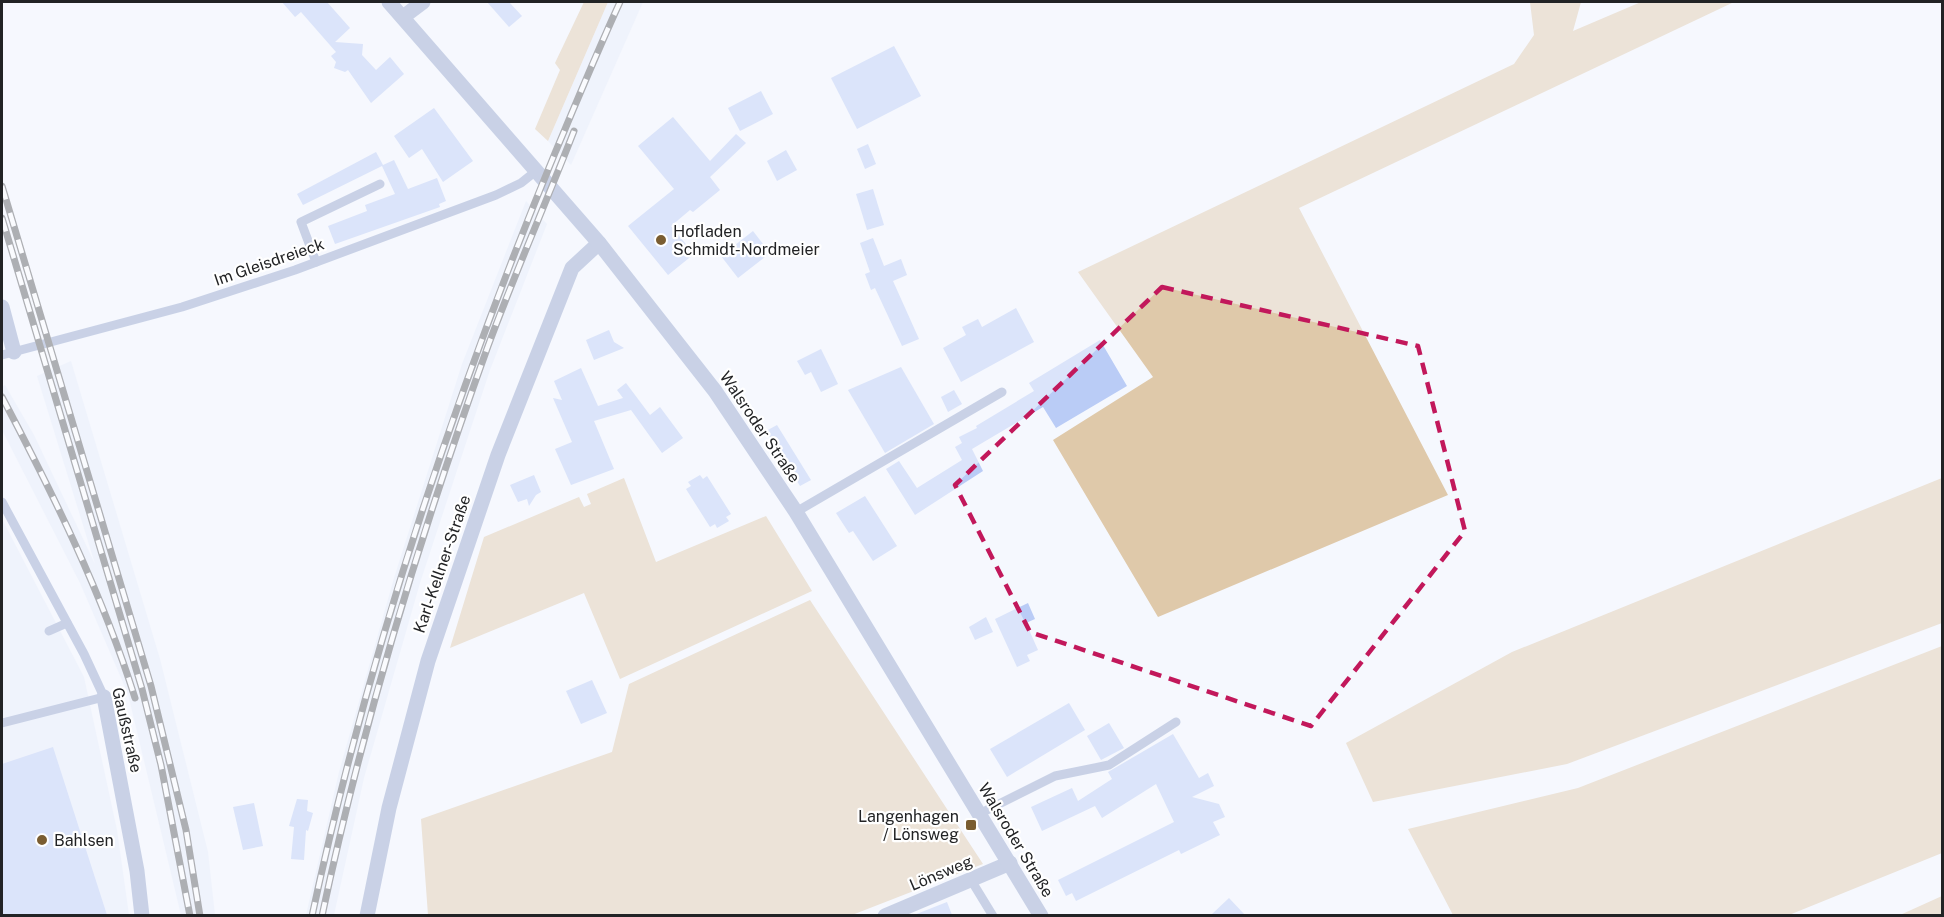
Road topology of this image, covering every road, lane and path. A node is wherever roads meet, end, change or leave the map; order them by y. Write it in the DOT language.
graph roads {
  1 [pos="389,2"];
  2 [pos="423,2"];
  3 [pos="403,17"];
  4 [pos="536,171"];
  5 [pos="380,184"];
  6 [pos="599,243"];
  7 [pos="316,262"];
  8 [pos="2,307"];
  9 [pos="8,353"];
  10 [pos="1002,392"];
  11 [pos="2,502"];
  12 [pos="796,513"];
  13 [pos="67,623"];
  14 [pos="49,631"];
  15 [pos="104,697"];
  16 [pos="1176,722"];
  17 [pos="2,723"];
  18 [pos="979,814"];
  19 [pos="1010,862"];
  20 [pos="971,880"];
  21 [pos="911,911"];
  22 [pos="142,915"];
  23 [pos="367,915"];
  24 [pos="885,915"];
  25 [pos="993,915"];
  26 [pos="1041,915"];
  1 -- 3 [label="street, Walsroder Straße"];
  2 -- 3 [label="street"];
  3 -- 4 [label="street, Walsroder Straße"];
  4 -- 6 [label="street, Walsroder Straße"];
  4 -- 7 [label="lane, Im Gleisdreieck"];
  5 -- 7 [label="lane"];
  6 -- 12 [label="street, Walsroder Straße"];
  6 -- 23 [label="street, Karl-Kellner-Straße"];
  7 -- 9 [label="lane, Im Gleisdreieck"];
  8 -- 9 [label="street"];
  10 -- 12 [label="lane"];
  11 -- 13 [label="lane, Gaußstraße"];
  12 -- 18 [label="street, Walsroder Straße"];
  13 -- 14 [label="lane"];
  13 -- 15 [label="lane, Gaußstraße"];
  15 -- 17 [label="lane"];
  15 -- 22 [label="street, Gaußstraße"];
  16 -- 18 [label="lane"];
  18 -- 19 [label="street, Walsroder Straße"];
  19 -- 20 [label="street, Lönsweg"];
  19 -- 26 [label="street, Walsroder Straße"];
  20 -- 21 [label="street, Lönsweg"];
  20 -- 25 [label="lane"];
  21 -- 24 [label="street, Lönsweg"];
}
